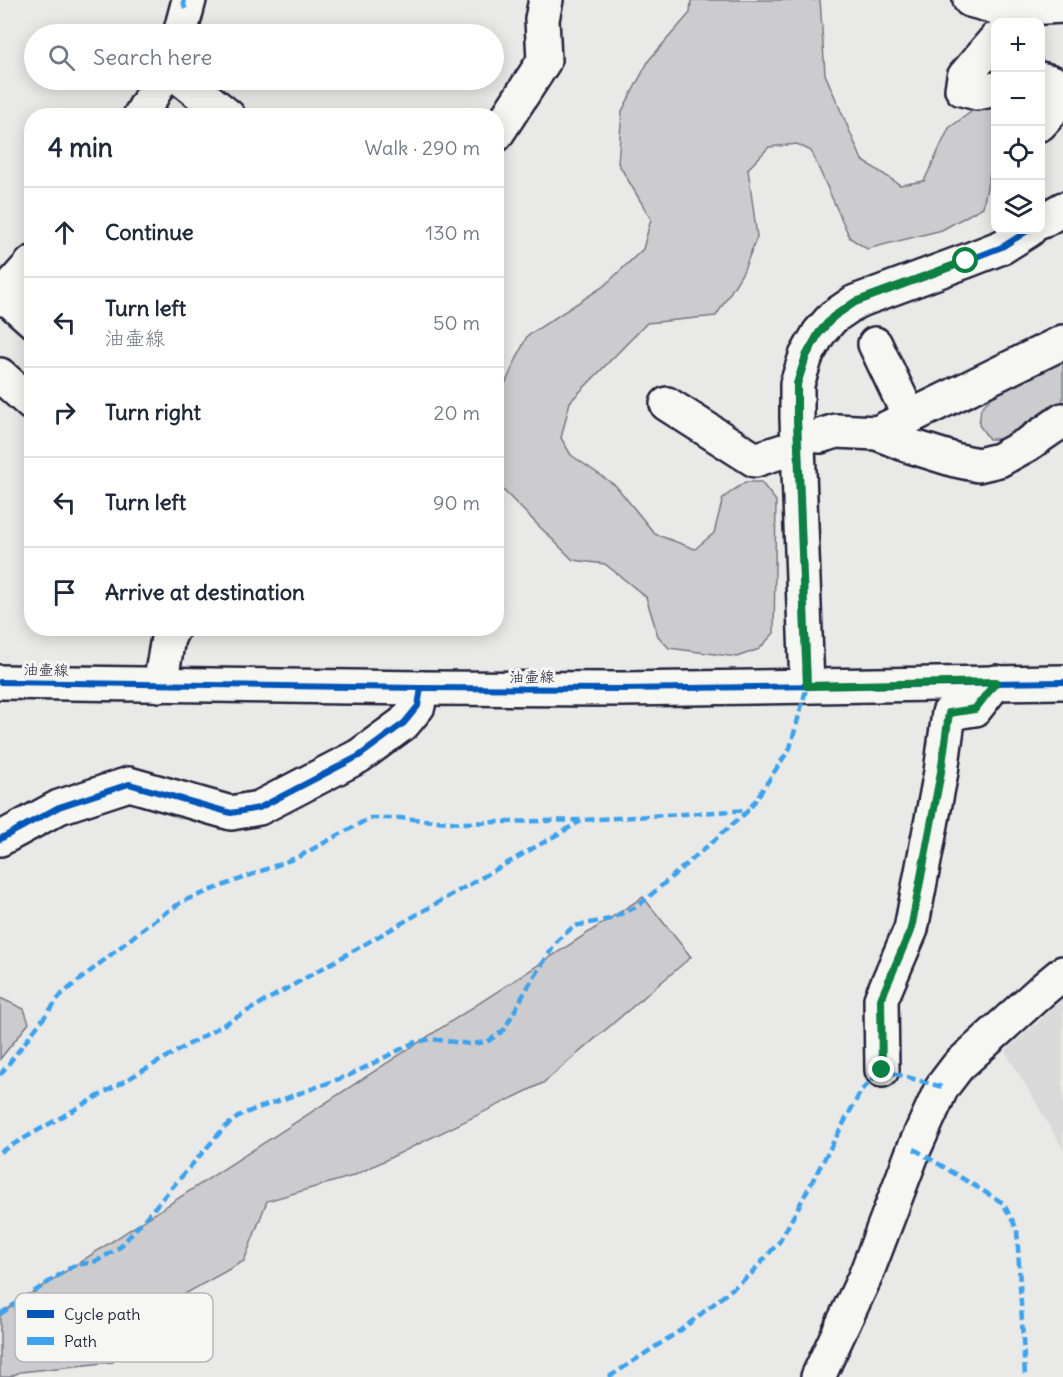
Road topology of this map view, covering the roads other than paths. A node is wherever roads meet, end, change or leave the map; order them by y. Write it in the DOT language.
graph roads {
  1 [pos="189,0"];
  2 [pos="546,0"];
  3 [pos="970,0"];
  4 [pos="1063,6"];
  5 [pos="1013,18"];
  6 [pos="183,24"];
  7 [pos="991,45"];
  8 [pos="1045,80"];
  9 [pos="155,90"];
  10 [pos="196,90"];
  11 [pos="991,90"];
  12 [pos="145,108"];
  13 [pos="218,108"];
  14 [pos="1045,119"];
  15 [pos="504,123"];
  16 [pos="1063,208"];
  17 [pos="1045,219"];
  18 [pos="1001,238"];
  19 [pos="24,272"];
  20 [pos="2,297"];
  21 [pos="24,314"];
  22 [pos="1063,342"];
  23 [pos="875,344"];
  24 [pos="0,375"];
  25 [pos="24,397"];
  26 [pos="667,404"];
  27 [pos="909,416"];
  28 [pos="1063,420"];
  29 [pos="877,433"];
  30 [pos="820,436"];
  31 [pos="783,452"];
  32 [pos="169,636"];
  33 [pos="0,682"];
  34 [pos="996,682"];
  35 [pos="1063,682"];
  36 [pos="160,685"];
  37 [pos="807,686"];
  38 [pos="421,688"];
  39 [pos="0,839"];
  40 [pos="1063,973"];
  41 [pos="882,1070"];
  42 [pos="818,1377"];
  1 -- 6 [label="street"];
  2 -- 15 [label="street"];
  3 -- 5 [label="street"];
  4 -- 5 [label="street"];
  7 -- 11 [label="street"];
  8 -- 14 [label="street"];
  9 -- 12 [label="street"];
  10 -- 13 [label="street"];
  16 -- 17 [label="street"];
  18 -- 37 [label="street"];
  19 -- 20 [label="street"];
  20 -- 21 [label="street"];
  22 -- 27 [label="street"];
  23 -- 27 [label="street"];
  24 -- 25 [label="street"];
  26 -- 31 [label="street"];
  27 -- 29 [label="street"];
  28 -- 29 [label="street"];
  29 -- 30 [label="street"];
  32 -- 36 [label="street"];
  33 -- 36 [label="street, 油壷線"];
  34 -- 35 [label="street, 油壷線"];
  34 -- 37 [label="street, 油壷線"];
  34 -- 41 [label="street"];
  36 -- 38 [label="street, 油壷線"];
  37 -- 38 [label="street, 油壷線"];
  38 -- 39 [label="street"];
  40 -- 42 [label="street"];
}
